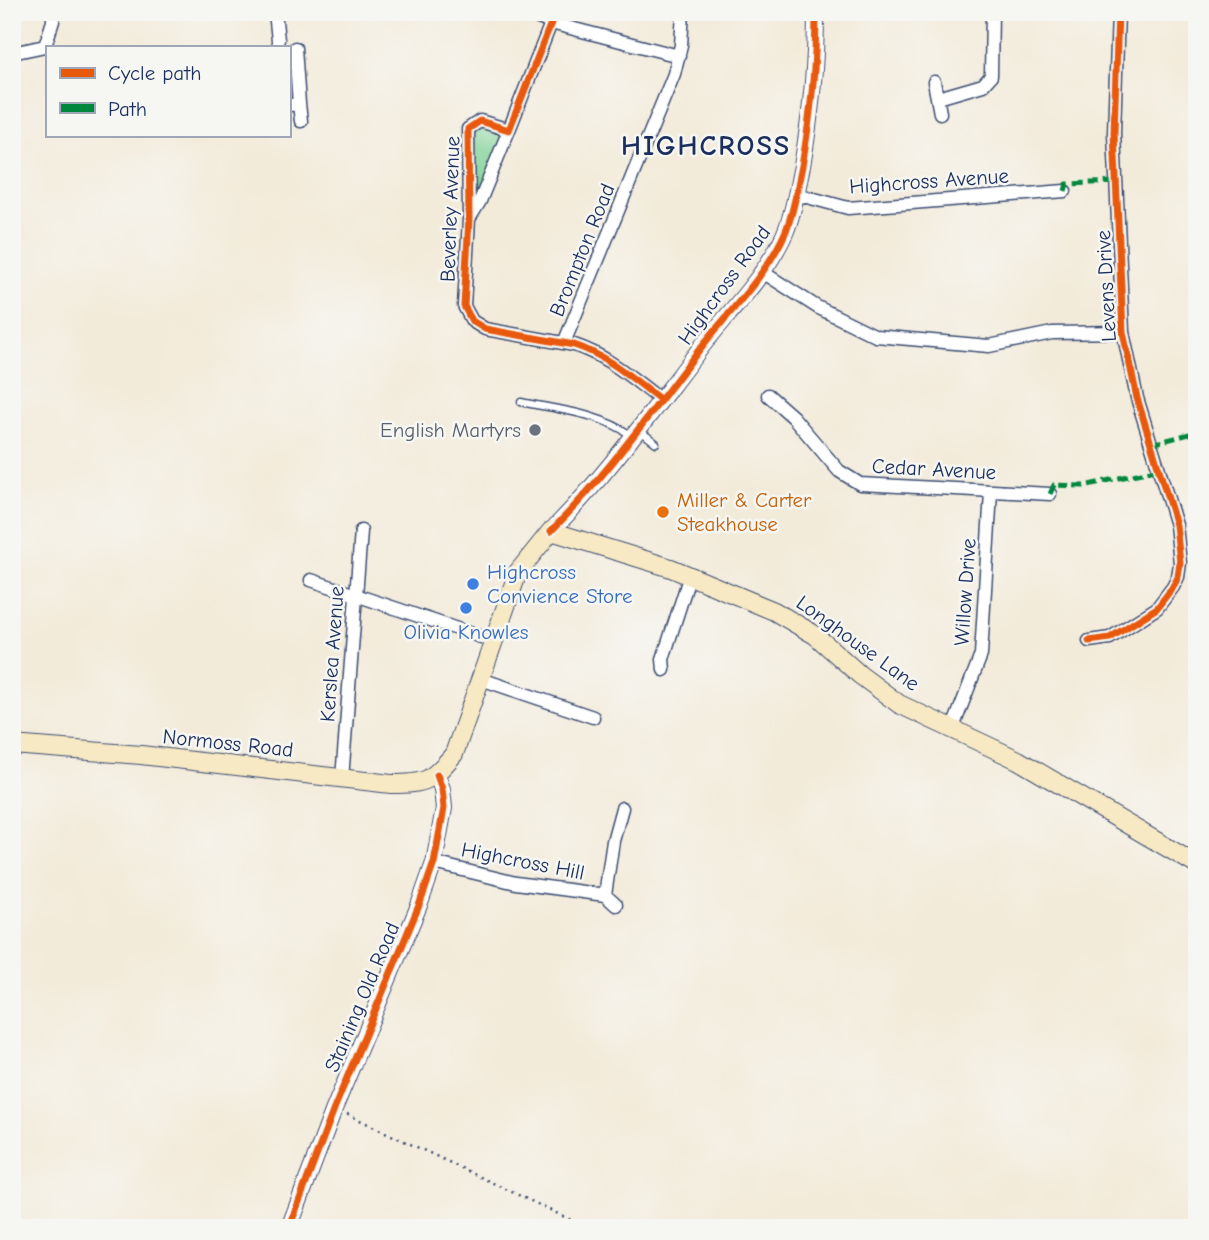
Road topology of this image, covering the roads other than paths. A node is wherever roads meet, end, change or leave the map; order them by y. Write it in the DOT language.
graph roads {
  1 [pos="53,12"];
  2 [pos="275,12"];
  3 [pos="523,12"];
  4 [pos="684,12"];
  5 [pos="816,12"];
  6 [pos="992,12"];
  7 [pos="1118,12"];
  8 [pos="551,23"];
  9 [pos="278,40"];
  10 [pos="46,46"];
  11 [pos="46,47"];
  12 [pos="295,48"];
  13 [pos="12,53"];
  14 [pos="679,55"];
  15 [pos="934,82"];
  16 [pos="938,98"];
  17 [pos="294,105"];
  18 [pos="940,113"];
  19 [pos="301,121"];
  20 [pos="509,130"];
  21 [pos="1065,191"];
  22 [pos="796,194"];
  23 [pos="469,219"];
  24 [pos="761,271"];
  25 [pos="1124,332"];
  26 [pos="564,343"];
  27 [pos="768,395"];
  28 [pos="661,400"];
  29 [pos="522,402"];
  30 [pos="636,434"];
  31 [pos="656,443"];
  32 [pos="991,492"];
  33 [pos="1050,494"];
  34 [pos="361,531"];
  35 [pos="551,531"];
  36 [pos="690,575"];
  37 [pos="312,580"];
  38 [pos="356,594"];
  39 [pos="493,641"];
  40 [pos="1089,641"];
  41 [pos="664,670"];
  42 [pos="481,679"];
  43 [pos="593,717"];
  44 [pos="952,730"];
  45 [pos="12,745"];
  46 [pos="437,775"];
  47 [pos="342,779"];
  48 [pos="622,808"];
  49 [pos="433,863"];
  50 [pos="1197,865"];
  51 [pos="605,895"];
  52 [pos="616,905"];
  53 [pos="289,1228"];
  1 -- 10 [label="street"];
  2 -- 9 [label="street"];
  3 -- 8 [label="street"];
  4 -- 14 [label="street, Brompton Road"];
  5 -- 22 [label="street, Highcross Road"];
  6 -- 16 [label="street"];
  7 -- 25 [label="street, Levens Drive"];
  8 -- 14 [label="street"];
  8 -- 20 [label="street, Beverley Avenue"];
  11 -- 13 [label="street"];
  12 -- 17 [label="street"];
  14 -- 26 [label="street, Brompton Road"];
  15 -- 16 [label="street"];
  16 -- 18 [label="street"];
  17 -- 19 [label="street"];
  20 -- 23 [label="street, Beverley Avenue"];
  20 -- 23 [label="street, Beverley Avenue"];
  21 -- 22 [label="street, Highcross Avenue"];
  22 -- 24 [label="street, Highcross Road"];
  23 -- 26 [label="street, Beverley Avenue"];
  24 -- 25 [label="street"];
  24 -- 28 [label="street, Highcross Road"];
  25 -- 40 [label="street, Levens Drive"];
  26 -- 28 [label="street, Beverley Avenue"];
  27 -- 32 [label="street, Cedar Avenue"];
  28 -- 30 [label="street, Highcross Road"];
  29 -- 30 [label="lane"];
  30 -- 31 [label="lane"];
  30 -- 35 [label="street, Highcross Road"];
  32 -- 33 [label="street, Cedar Avenue"];
  32 -- 44 [label="street, Willow Drive"];
  34 -- 38 [label="street, Kerslea Avenue"];
  35 -- 36 [label="main road, Longhouse Lane"];
  35 -- 39 [label="main road, Highcross Road"];
  36 -- 41 [label="street"];
  36 -- 44 [label="main road, Longhouse Lane"];
  37 -- 38 [label="street"];
  38 -- 39 [label="street"];
  38 -- 47 [label="street, Kerslea Avenue"];
  39 -- 42 [label="main road, Highcross Road"];
  42 -- 43 [label="street"];
  42 -- 46 [label="main road, Highcross Road"];
  44 -- 50 [label="main road, Longhouse Lane"];
  45 -- 47 [label="main road, Normoss Road"];
  46 -- 47 [label="main road, Normoss Road"];
  46 -- 49 [label="street, Staining Old Road"];
  48 -- 51 [label="street, Highcross Hill"];
  49 -- 51 [label="street, Highcross Hill"];
  49 -- 53 [label="street, Staining Old Road"];
  51 -- 52 [label="street, Highcross Hill"];
}
